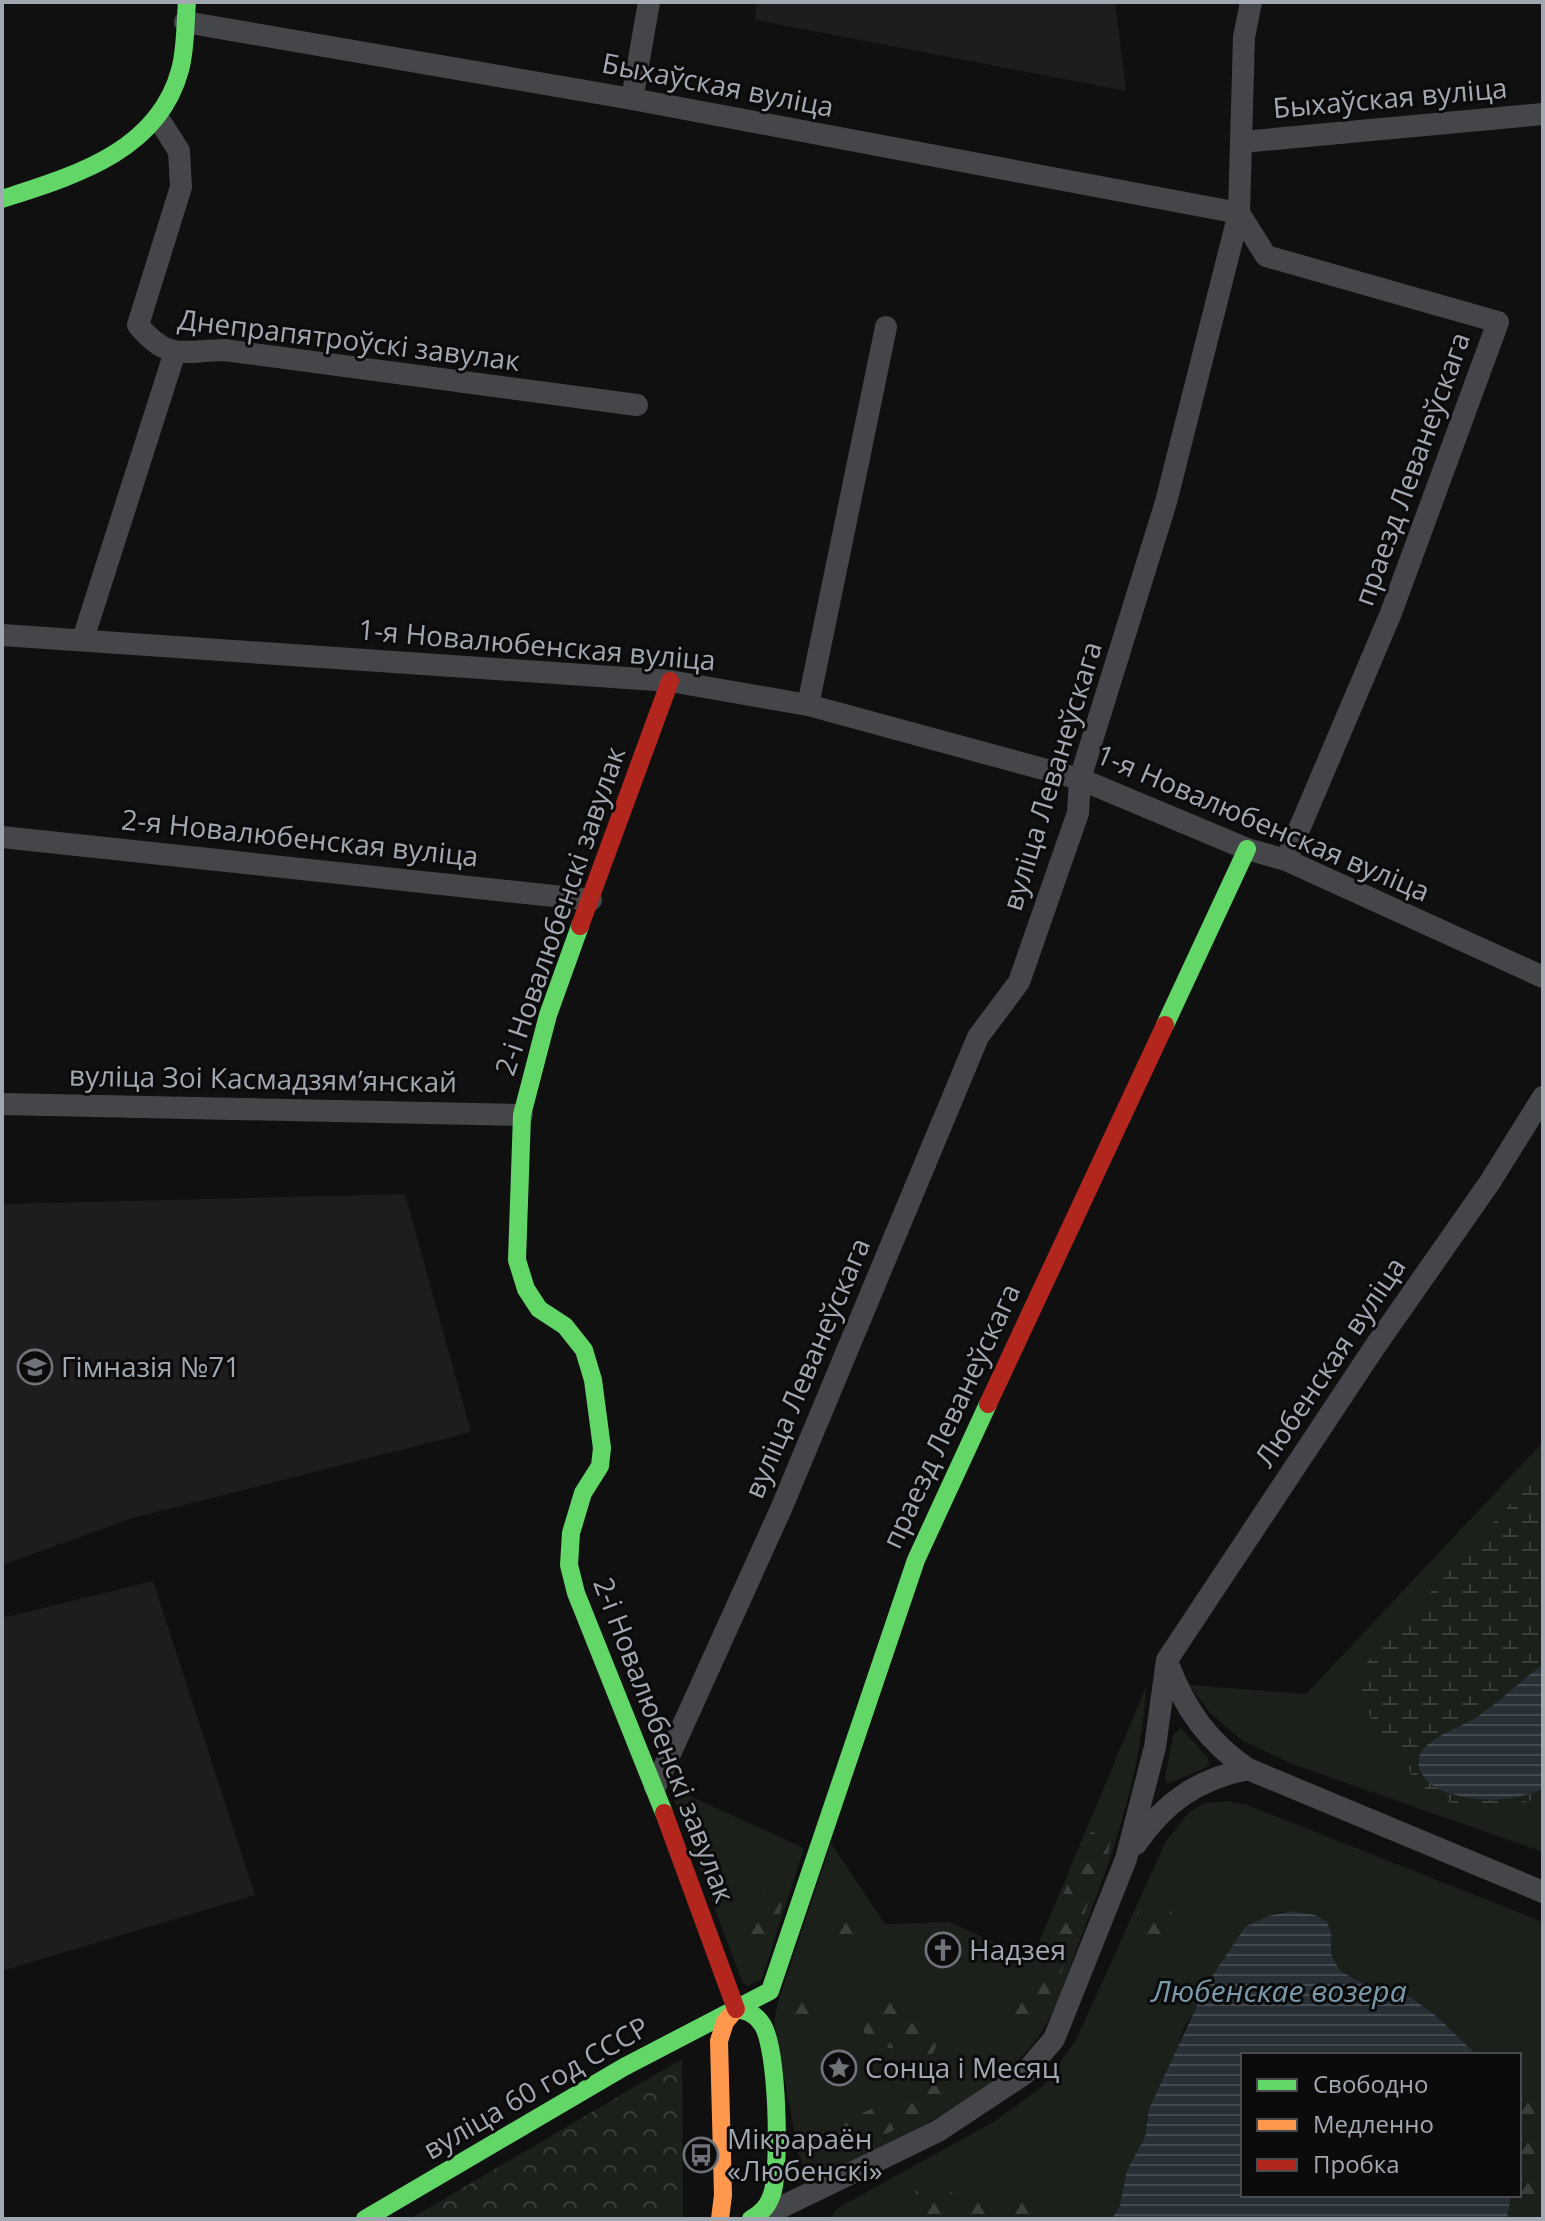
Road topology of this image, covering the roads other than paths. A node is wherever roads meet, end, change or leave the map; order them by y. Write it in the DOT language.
graph roads {
  1 [pos="649,2"];
  2 [pos="1251,2"];
  3 [pos="186,12"];
  4 [pos="632,99"];
  5 [pos="1543,114"];
  6 [pos="157,119"];
  7 [pos="1242,142"];
  8 [pos="2,199"];
  9 [pos="1239,213"];
  10 [pos="886,327"];
  11 [pos="174,355"];
  12 [pos="637,405"];
  13 [pos="2,635"];
  14 [pos="83,639"];
  15 [pos="670,681"];
  16 [pos="808,705"];
  17 [pos="1080,779"];
  18 [pos="2,837"];
  19 [pos="1247,849"];
  20 [pos="1286,860"];
  21 [pos="591,900"];
  22 [pos="1543,977"];
  23 [pos="1543,1097"];
  24 [pos="2,1104"];
  25 [pos="522,1115"];
  26 [pos="1167,1660"];
  27 [pos="1248,1769"];
  28 [pos="655,1787"];
  29 [pos="1126,1859"];
  30 [pos="1543,1892"];
  31 [pos="736,2009"];
  32 [pos="723,2195"];
  33 [pos="365,2219"];
  34 [pos="720,2219"];
  35 [pos="753,2219"];
  1 -- 4 [label="street"];
  2 -- 7 [label="street, вуліца Леванеўскага"];
  3 -- 4 [label="street, Быхаўская вуліца"];
  3 -- 6 [label="street"];
  4 -- 9 [label="street, Быхаўская вуліца"];
  5 -- 7 [label="street, Быхаўская вуліца"];
  6 -- 8 [label="street"];
  6 -- 11 [label="street, Днепрапятроўскі завулак"];
  7 -- 9 [label="street, вуліца Леванеўскага"];
  9 -- 17 [label="street, вуліца Леванеўскага"];
  9 -- 20 [label="street, праезд Леванеўскага"];
  10 -- 16 [label="street"];
  11 -- 12 [label="street, Днепрапятроўскі завулак"];
  11 -- 14 [label="street"];
  13 -- 14 [label="street, 1-я Новалюбенская вуліца"];
  14 -- 15 [label="street, 1-я Новалюбенская вуліца"];
  15 -- 16 [label="street, 1-я Новалюбенская вуліца"];
  15 -- 21 [label="street, 2-і Новалюбенскі завулак"];
  16 -- 17 [label="street, 1-я Новалюбенская вуліца"];
  17 -- 19 [label="street, 1-я Новалюбенская вуліца"];
  17 -- 28 [label="street, вуліца Леванеўскага"];
  18 -- 21 [label="street, 2-я Новалюбенская вуліца"];
  19 -- 20 [label="street, 1-я Новалюбенская вуліца"];
  19 -- 31 [label="street, праезд Леванеўскага"];
  20 -- 22 [label="street, 1-я Новалюбенская вуліца"];
  21 -- 25 [label="street, 2-і Новалюбенскі завулак"];
  23 -- 26 [label="street, Любенская вуліца"];
  24 -- 25 [label="street, вуліца Зоі Касмадзямʼянскай"];
  25 -- 28 [label="street, 2-і Новалюбенскі завулак"];
  26 -- 27 [label="street"];
  26 -- 29 [label="street, Любенская вуліца"];
  27 -- 29 [label="street, Любенская вуліца"];
  27 -- 30 [label="street"];
  28 -- 31 [label="street, 2-і Новалюбенскі завулак"];
  29 -- 35 [label="street, Любенская вуліца"];
  31 -- 32 [label="street"];
  31 -- 33 [label="street, вуліца 60 год СССР"];
  31 -- 35 [label="street"];
  32 -- 34 [label="street"];
  32 -- 35 [label="street"];
}
